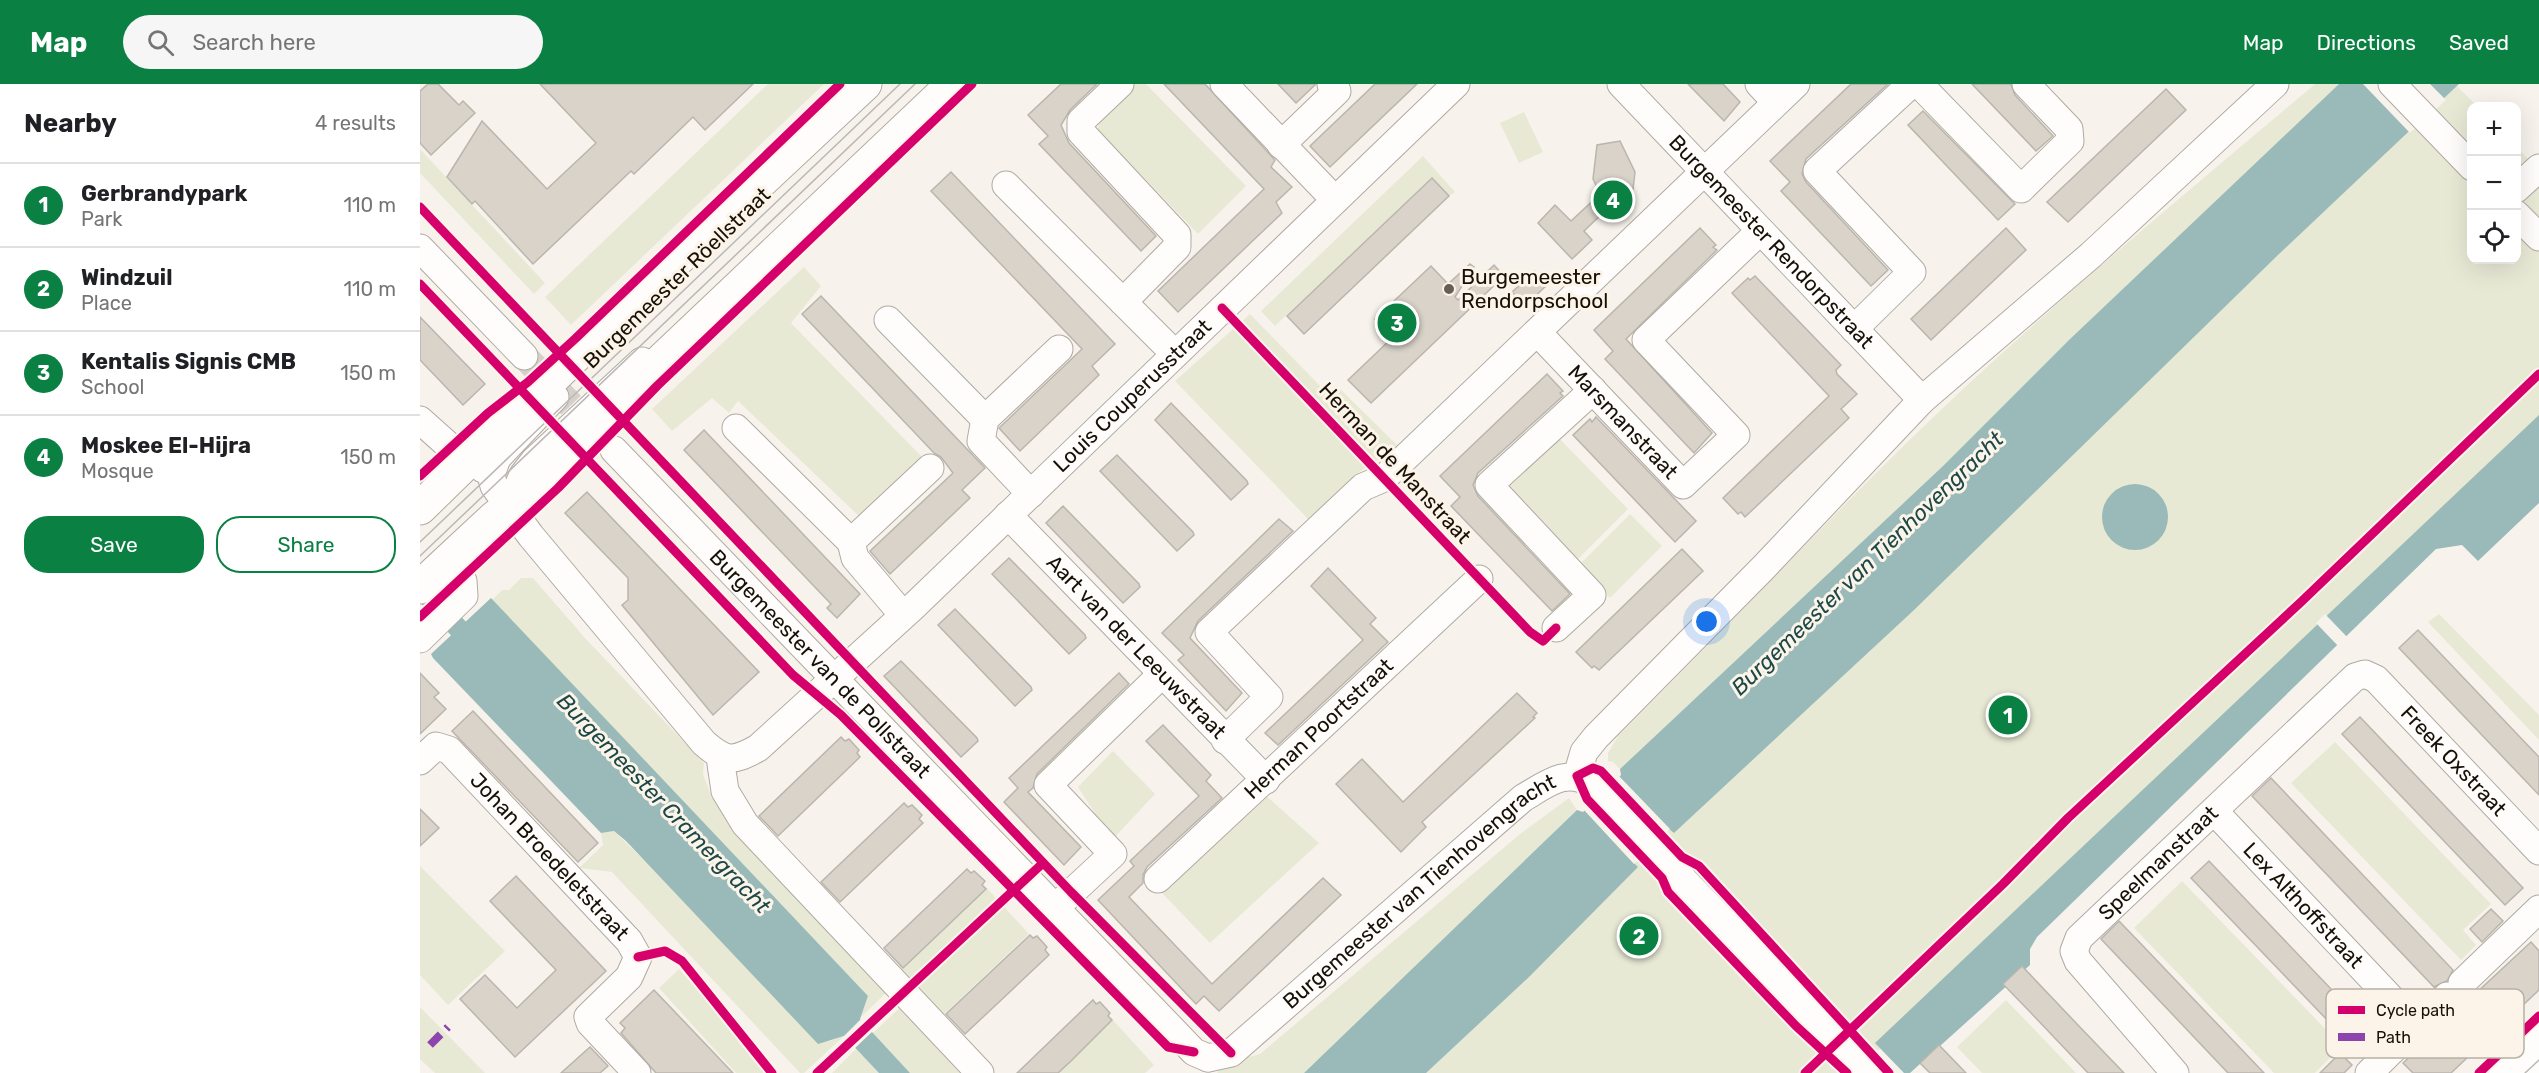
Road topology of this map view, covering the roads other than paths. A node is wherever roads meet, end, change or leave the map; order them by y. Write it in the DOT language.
graph roads {
  1 [pos="865,84"];
  2 [pos="880,84"];
  3 [pos="934,84"];
  4 [pos="952,84"];
  5 [pos="1120,84"];
  6 [pos="1224,84"];
  7 [pos="1331,84"];
  8 [pos="1456,84"];
  9 [pos="1621,84"];
  10 [pos="1796,84"];
  11 [pos="1911,84"];
  12 [pos="1919,84"];
  13 [pos="2026,84"];
  14 [pos="2275,84"];
  15 [pos="2392,84"];
  16 [pos="1768,93"];
  17 [pos="1281,145"];
  18 [pos="2467,162"];
  19 [pos="2539,168"];
  20 [pos="1705,172"];
  21 [pos="1006,185"];
  22 [pos="2521,185"];
  23 [pos="1335,200"];
  24 [pos="2521,218"];
  25 [pos="1760,231"];
  26 [pos="2539,237"];
  27 [pos="420,248"];
  28 [pos="1123,302"];
  29 [pos="888,320"];
  30 [pos="1854,329"];
  31 [pos="1538,333"];
  32 [pos="1059,349"];
  33 [pos="1175,354"];
  34 [pos="524,356"];
  35 [pos="1593,390"];
  36 [pos="1922,400"];
  37 [pos="985,419"];
  38 [pos="420,420"];
  39 [pos="736,428"];
  40 [pos="615,450"];
  41 [pos="482,460"];
  42 [pos="930,468"];
  43 [pos="1031,494"];
  44 [pos="509,506"];
  45 [pos="421,508"];
  46 [pos="1008,515"];
  47 [pos="851,542"];
  48 [pos="434,574"];
  49 [pos="1479,579"];
  50 [pos="903,615"];
  51 [pos="1556,628"];
  52 [pos="428,631"];
  53 [pos="1162,674"];
  54 [pos="2365,674"];
  55 [pos="832,678"];
  56 [pos="1225,740"];
  57 [pos="720,757"];
  58 [pos="420,761"];
  59 [pos="1577,776"];
  60 [pos="1266,780"];
  61 [pos="2214,811"];
  62 [pos="2539,851"];
  63 [pos="1158,879"];
  64 [pos="1056,907"];
  65 [pos="2539,909"];
  66 [pos="2382,989"];
  67 [pos="2455,989"];
  68 [pos="2539,1041"];
  69 [pos="2524,1055"];
  70 [pos="2385,1058"];
  71 [pos="2521,1058"];
  72 [pos="1204,1066"];
  73 [pos="2539,1066"];
  74 [pos="1867,1071"];
  75 [pos="637,1073"];
  76 [pos="980,1073"];
  77 [pos="2175,1073"];
  78 [pos="2369,1073"];
  79 [pos="2505,1073"];
  80 [pos="2531,1073"];
  1 -- 41 [label="main road, Burgemeester Röellstraat"];
  2 -- 41 [label="street, Burgemeester Röellstraat"];
  3 -- 44 [label="street, Burgemeester Röellstraat"];
  4 -- 44 [label="main road, Burgemeester Röellstraat"];
  5 -- 28 [label="street"];
  6 -- 17 [label="street"];
  7 -- 17 [label="street"];
  8 -- 23 [label="street, Louis Couperusstraat"];
  9 -- 20 [label="street, Burgemeester Rendorpstraat"];
  10 -- 16 [label="street"];
  11 -- 30 [label="street"];
  12 -- 13 [label="street"];
  14 -- 36 [label="street, Burgemeester van Tienhovengracht"];
  15 -- 18 [label="street"];
  16 -- 20 [label="street"];
  17 -- 23 [label="street"];
  19 -- 22 [label="street"];
  20 -- 25 [label="street, Burgemeester Rendorpstraat"];
  20 -- 31 [label="street"];
  21 -- 28 [label="street"];
  23 -- 33 [label="street, Louis Couperusstraat"];
  24 -- 26 [label="street"];
  25 -- 30 [label="street, Burgemeester Rendorpstraat"];
  25 -- 35 [label="street, Marsmanstraat"];
  27 -- 34 [label="street"];
  28 -- 33 [label="street"];
  29 -- 37 [label="street"];
  30 -- 36 [label="street, Burgemeester Rendorpstraat"];
  31 -- 35 [label="street, Marsmanstraat"];
  31 -- 56 [label="street"];
  32 -- 37 [label="street"];
  33 -- 43 [label="street, Louis Couperusstraat"];
  35 -- 51 [label="street"];
  36 -- 59 [label="street, Burgemeester van Tienhovengracht"];
  37 -- 43 [label="street"];
  38 -- 41 [label="street"];
  39 -- 47 [label="street"];
  40 -- 55 [label="street, Burgemeester van de Pollstraat"];
  41 -- 44 [label="street"];
  41 -- 45 [label="main road, Burgemeester Röellstraat"];
  42 -- 47 [label="street"];
  43 -- 46 [label="street, Louis Couperusstraat"];
  44 -- 48 [label="main road, Burgemeester Röellstraat"];
  44 -- 57 [label="street"];
  46 -- 50 [label="street, Louis Couperusstraat"];
  46 -- 53 [label="street, Aart van der Leeuwstraat"];
  47 -- 50 [label="street"];
  48 -- 52 [label="street"];
  49 -- 60 [label="street, Herman Poortstraat"];
  50 -- 55 [label="street, Louis Couperusstraat"];
  53 -- 56 [label="street, Aart van der Leeuwstraat"];
  53 -- 64 [label="street"];
  54 -- 61 [label="street, Speelmanstraat"];
  54 -- 62 [label="street, Freek Oxstraat"];
  55 -- 57 [label="street"];
  55 -- 64 [label="street, Burgemeester van de Pollstraat"];
  56 -- 60 [label="street, Aart van der Leeuwstraat"];
  57 -- 76 [label="street"];
  58 -- 75 [label="street, Johan Broedeletstraat"];
  59 -- 72 [label="street, Burgemeester van Tienhovengracht"];
  59 -- 74 [label="street"];
  60 -- 63 [label="street, Herman Poortstraat"];
  61 -- 66 [label="street, Lex Althoffstraat"];
  61 -- 77 [label="street, Speelmanstraat"];
  64 -- 72 [label="street, Burgemeester van de Pollstraat"];
  65 -- 67 [label="street"];
  68 -- 69 [label="main road"];
  70 -- 78 [label="street"];
  71 -- 79 [label="main road"];
  73 -- 80 [label="street"];
}
